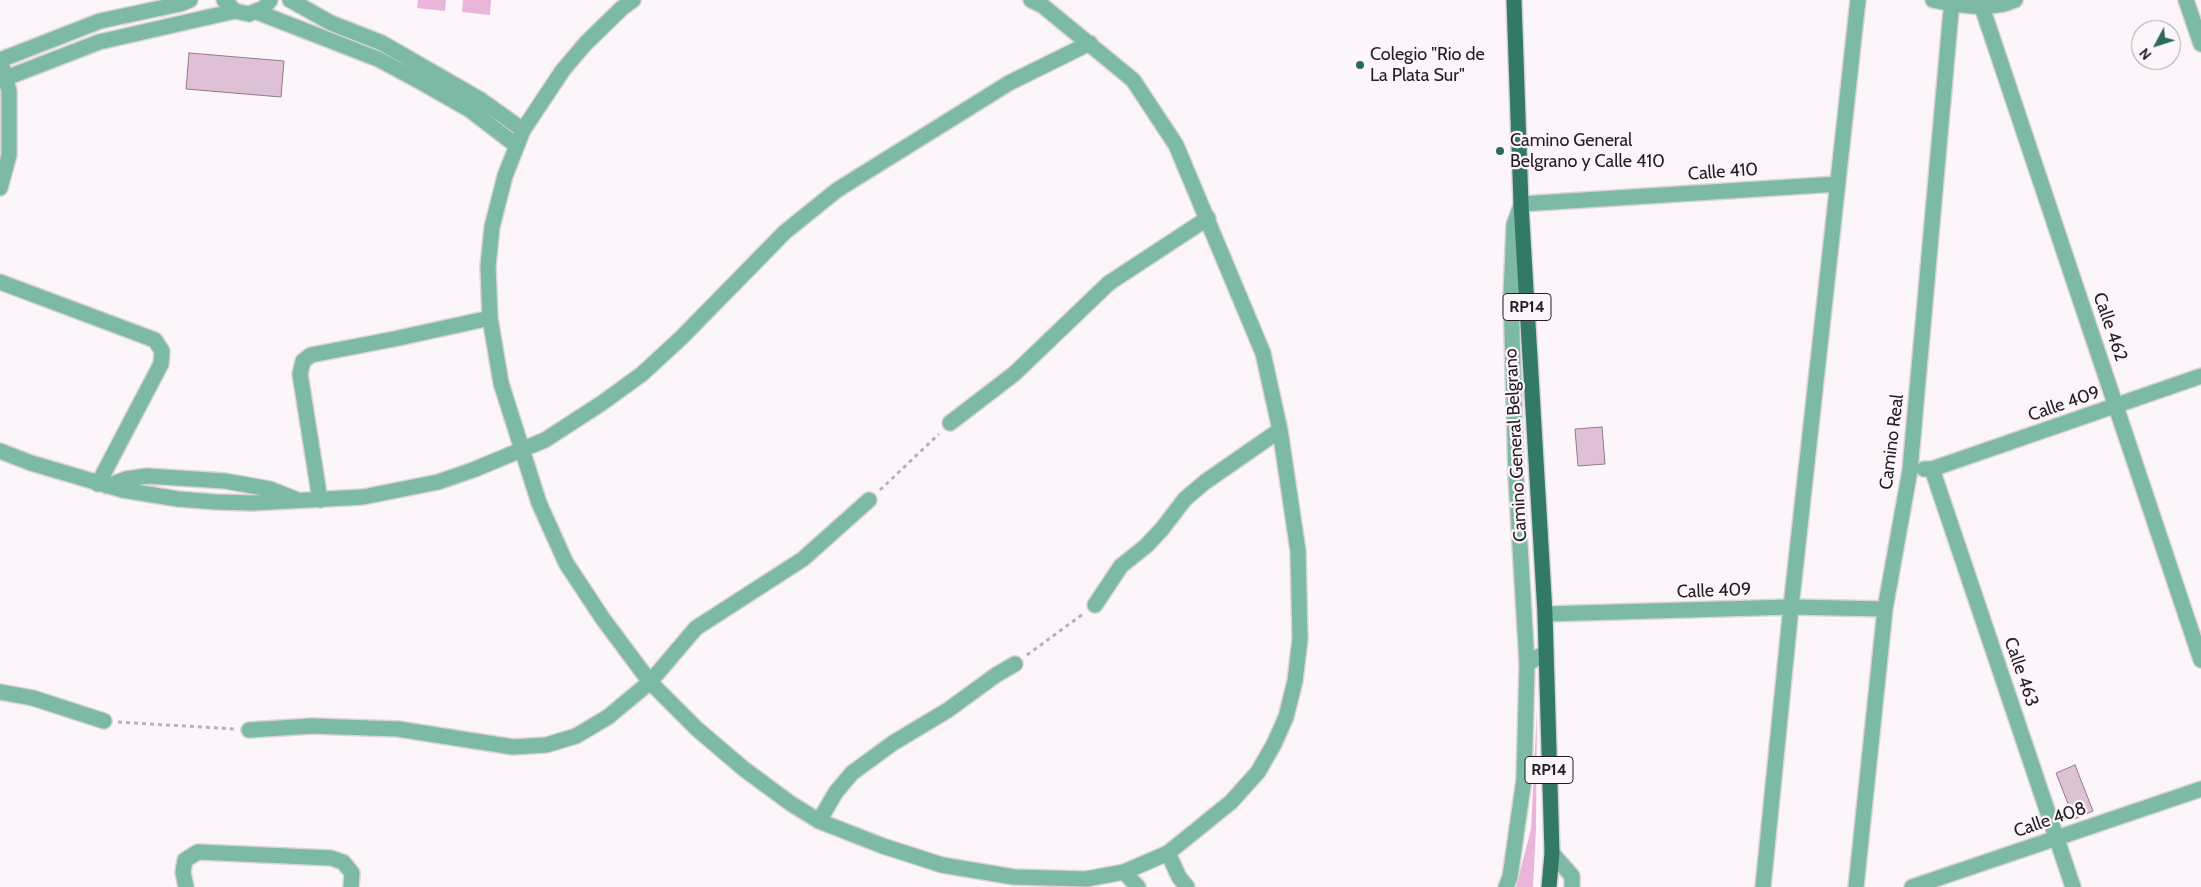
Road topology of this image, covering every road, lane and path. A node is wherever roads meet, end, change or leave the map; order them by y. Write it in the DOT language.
graph roads {
  1 [pos="190,0"];
  2 [pos="224,0"];
  3 [pos="270,0"];
  4 [pos="290,0"];
  5 [pos="633,0"];
  6 [pos="1031,0"];
  7 [pos="1514,0"];
  8 [pos="1858,0"];
  9 [pos="1933,0"];
  10 [pos="2015,0"];
  11 [pos="2186,0"];
  12 [pos="1952,2"];
  13 [pos="1982,7"];
  14 [pos="235,11"];
  15 [pos="257,12"];
  16 [pos="1090,43"];
  17 [pos="2201,44"];
  18 [pos="0,60"];
  19 [pos="6,78"];
  20 [pos="523,130"];
  21 [pos="517,146"];
  22 [pos="1838,184"];
  23 [pos="0,188"];
  24 [pos="1521,204"];
  25 [pos="1208,218"];
  26 [pos="0,282"];
  27 [pos="490,318"];
  28 [pos="2201,376"];
  29 [pos="2116,406"];
  30 [pos="950,423"];
  31 [pos="1280,430"];
  32 [pos="522,451"];
  33 [pos="0,452"];
  34 [pos="1932,469"];
  35 [pos="1910,470"];
  36 [pos="103,485"];
  37 [pos="320,500"];
  38 [pos="869,500"];
  39 [pos="301,501"];
  40 [pos="1095,605"];
  41 [pos="1791,607"];
  42 [pos="1885,609"];
  43 [pos="1544,614"];
  44 [pos="1545,654"];
  45 [pos="2201,660"];
  46 [pos="1015,664"];
  47 [pos="1528,664"];
  48 [pos="650,682"];
  49 [pos="0,692"];
  50 [pos="104,721"];
  51 [pos="249,730"];
  52 [pos="2201,788"];
  53 [pos="819,821"];
  54 [pos="2057,838"];
  55 [pos="1168,853"];
  56 [pos="1552,854"];
  57 [pos="1124,872"];
  58 [pos="186,887"];
  59 [pos="352,887"];
  60 [pos="1138,887"];
  61 [pos="1187,887"];
  62 [pos="1506,887"];
  63 [pos="1548,887"];
  64 [pos="1572,887"];
  65 [pos="1763,887"];
  66 [pos="1856,887"];
  67 [pos="1912,887"];
  68 [pos="2073,887"];
  1 -- 18 [label="street"];
  2 -- 14 [label="street"];
  3 -- 15 [label="street"];
  4 -- 20 [label="street"];
  5 -- 20 [label="street"];
  6 -- 16 [label="street"];
  7 -- 24 [label="main road, Camino General Belgrano / RP14"];
  8 -- 22 [label="street"];
  9 -- 12 [label="street"];
  10 -- 13 [label="street"];
  11 -- 17 [label="street"];
  12 -- 13 [label="street"];
  12 -- 35 [label="street, Camino Real"];
  13 -- 29 [label="street, Calle 462"];
  14 -- 15 [label="street"];
  14 -- 19 [label="street"];
  15 -- 21 [label="street"];
  16 -- 25 [label="street"];
  16 -- 32 [label="street"];
  18 -- 19 [label="street"];
  19 -- 23 [label="street"];
  20 -- 21 [label="street"];
  21 -- 27 [label="street"];
  22 -- 24 [label="street, Calle 410"];
  22 -- 41 [label="street"];
  24 -- 43 [label="main road, Camino General Belgrano / RP14"];
  24 -- 47 [label="street"];
  25 -- 30 [label="street"];
  25 -- 31 [label="street"];
  26 -- 36 [label="street"];
  27 -- 32 [label="street"];
  27 -- 37 [label="street"];
  28 -- 29 [label="street, Calle 409"];
  29 -- 34 [label="street, Calle 409"];
  29 -- 45 [label="street, Calle 462"];
  30 -- 38 [label="path"];
  31 -- 40 [label="street"];
  31 -- 55 [label="street"];
  32 -- 37 [label="street"];
  32 -- 48 [label="street"];
  33 -- 36 [label="street"];
  34 -- 35 [label="street, Calle 409"];
  34 -- 54 [label="street, Calle 463"];
  35 -- 42 [label="street, Camino Real"];
  36 -- 39 [label="street"];
  36 -- 39 [label="street"];
  37 -- 39 [label="street"];
  38 -- 48 [label="street"];
  40 -- 46 [label="path"];
  41 -- 42 [label="street, Calle 409"];
  41 -- 43 [label="street, Calle 409"];
  41 -- 65 [label="street"];
  42 -- 66 [label="street, Camino Real"];
  43 -- 44 [label="main road, Camino General Belgrano / RP14"];
  44 -- 47 [label="street"];
  44 -- 56 [label="main road, Camino General Belgrano / RP14"];
  46 -- 53 [label="street"];
  47 -- 62 [label="street"];
  48 -- 51 [label="street"];
  48 -- 53 [label="street"];
  49 -- 50 [label="street"];
  50 -- 51 [label="path"];
  52 -- 54 [label="street, Calle 408"];
  53 -- 57 [label="street"];
  54 -- 67 [label="street, Calle 408"];
  54 -- 68 [label="street, Calle 463"];
  55 -- 57 [label="street"];
  55 -- 61 [label="street"];
  56 -- 63 [label="main road, Camino General Belgrano / RP14"];
  56 -- 64 [label="street"];
  57 -- 60 [label="street"];
  58 -- 59 [label="street"];
}
